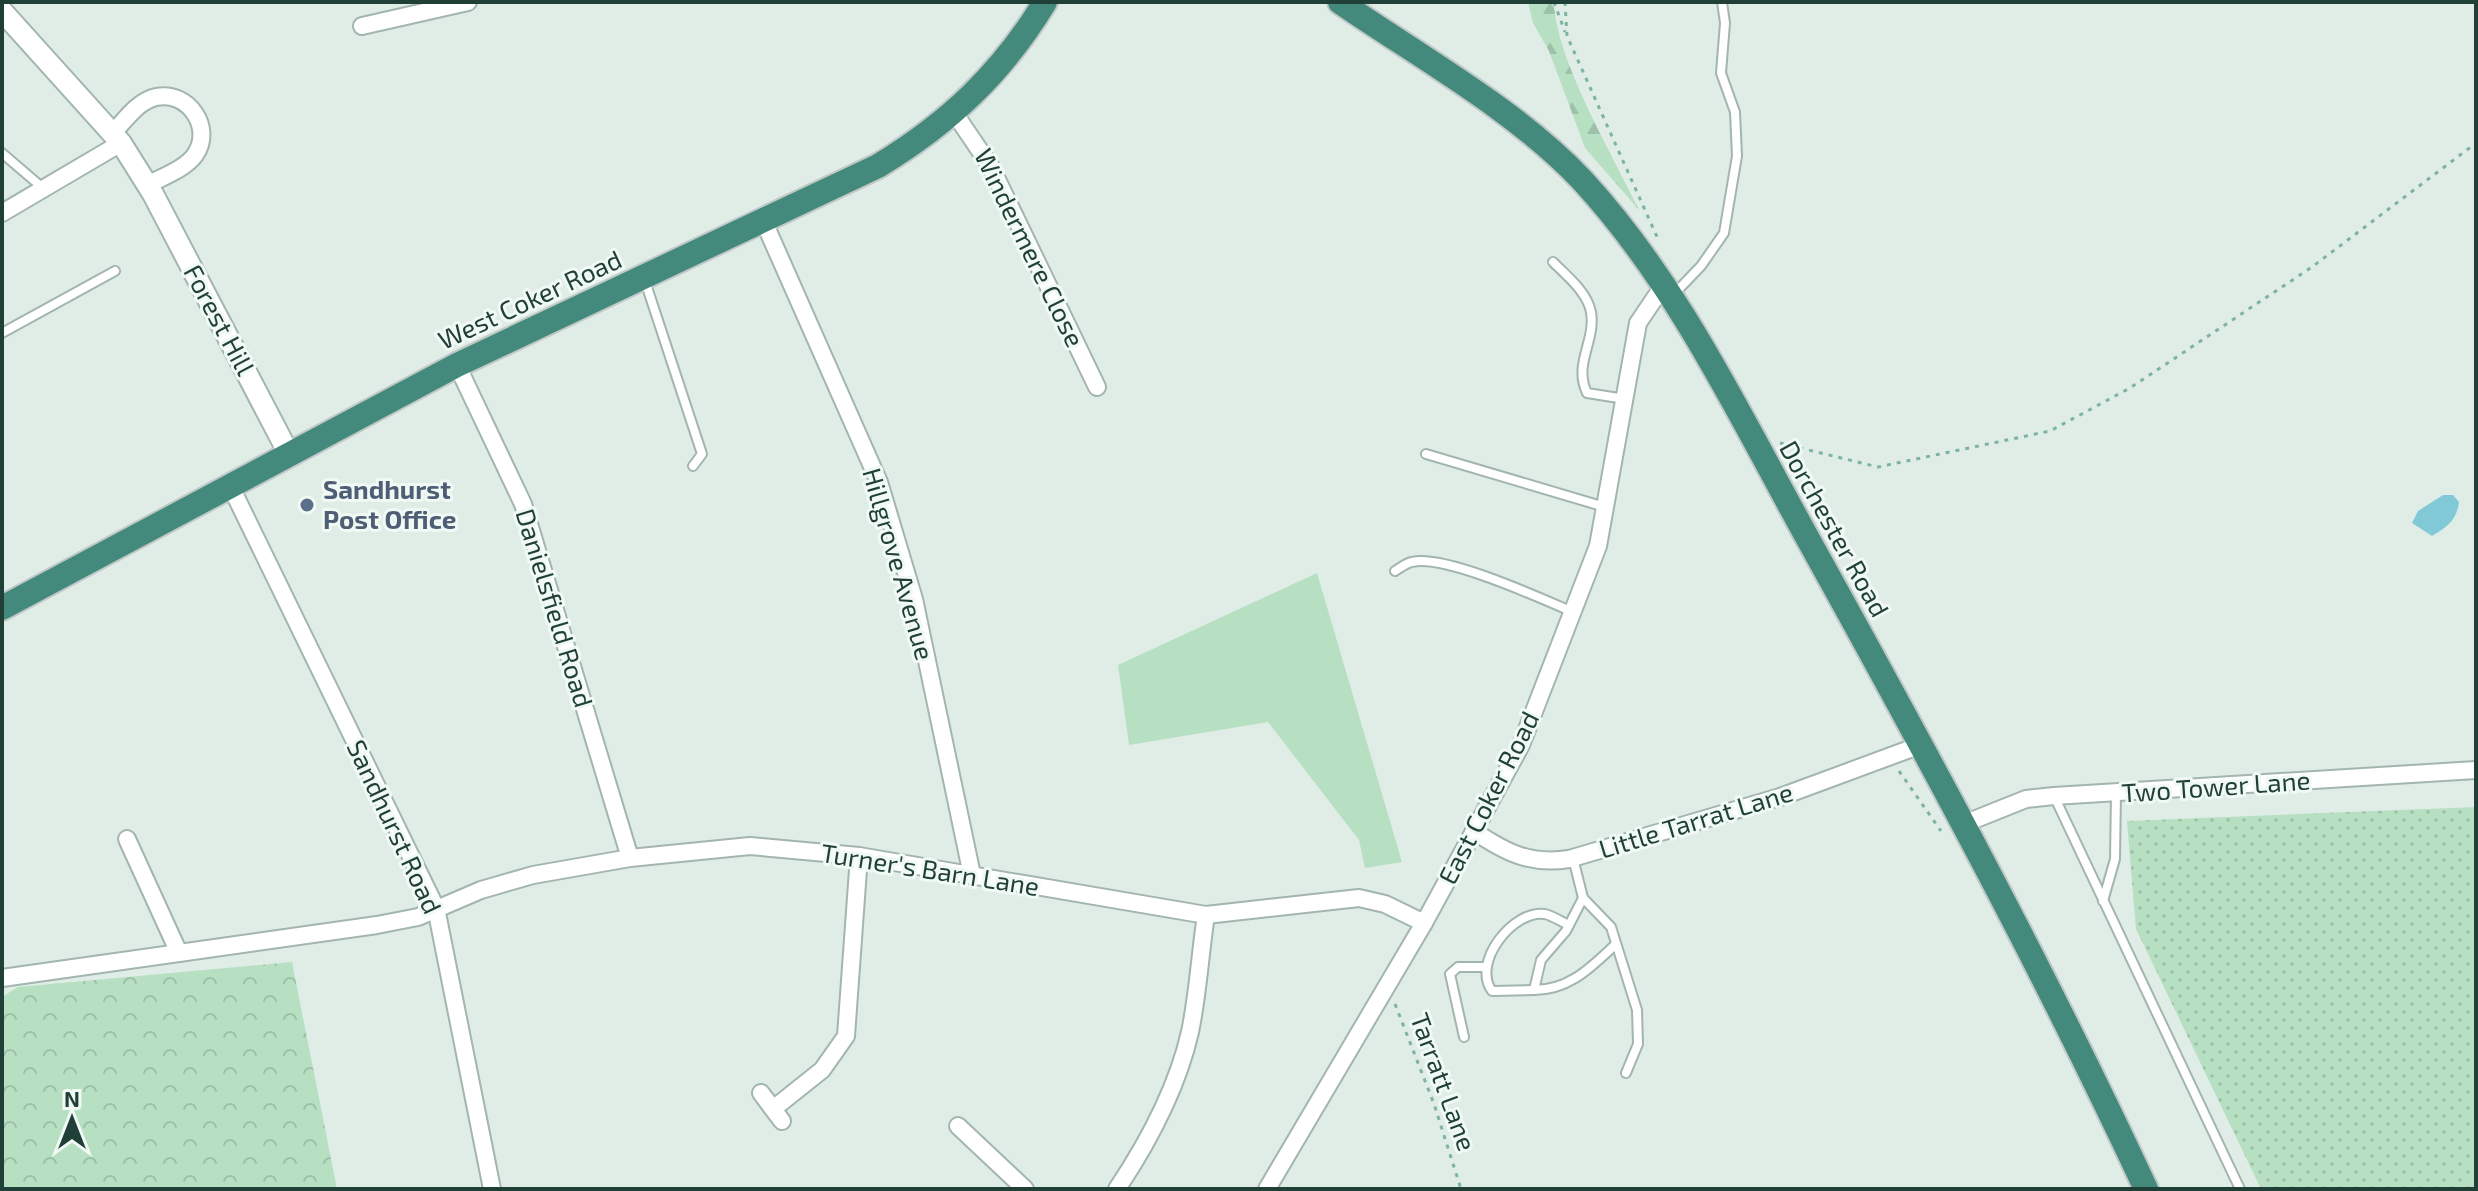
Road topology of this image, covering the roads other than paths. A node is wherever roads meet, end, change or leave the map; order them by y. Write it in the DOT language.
graph roads {
  1 [pos="468,2"];
  2 [pos="1045,2"];
  3 [pos="1340,2"];
  4 [pos="1722,2"];
  5 [pos="2,11"];
  6 [pos="362,26"];
  7 [pos="955,114"];
  8 [pos="117,138"];
  9 [pos="2,153"];
  10 [pos="147,185"];
  11 [pos="44,190"];
  12 [pos="2,213"];
  13 [pos="764,222"];
  14 [pos="1553,262"];
  15 [pos="115,271"];
  16 [pos="643,277"];
  17 [pos="1667,292"];
  18 [pos="2,333"];
  19 [pos="457,365"];
  20 [pos="1097,387"];
  21 [pos="1625,399"];
  22 [pos="1426,454"];
  23 [pos="290,456"];
  24 [pos="693,466"];
  25 [pos="231,487"];
  26 [pos="1605,507"];
  27 [pos="1395,571"];
  28 [pos="2,608"];
  29 [pos="1573,612"];
  30 [pos="1918,746"];
  31 [pos="2476,770"];
  32 [pos="2116,793"];
  33 [pos="2054,796"];
  34 [pos="1961,825"];
  35 [pos="1474,831"];
  36 [pos="127,839"];
  37 [pos="859,856"];
  38 [pos="630,858"];
  39 [pos="1573,858"];
  40 [pos="972,875"];
  41 [pos="1583,898"];
  42 [pos="2103,901"];
  43 [pos="436,908"];
  44 [pos="1206,915"];
  45 [pos="1424,923"];
  46 [pos="1569,925"];
  47 [pos="1616,944"];
  48 [pos="179,953"];
  49 [pos="1486,967"];
  50 [pos="2,978"];
  51 [pos="1534,990"];
  52 [pos="1464,1037"];
  53 [pos="1626,1073"];
  54 [pos="761,1093"];
  55 [pos="958,1126"];
  56 [pos="492,1189"];
  57 [pos="1025,1189"];
  58 [pos="1117,1189"];
  59 [pos="1267,1189"];
  60 [pos="2146,1189"];
  61 [pos="2240,1189"];
  1 -- 6 [label="street"];
  2 -- 7 [label="highway, West Coker Road"];
  3 -- 17 [label="highway, Dorchester Road"];
  4 -- 17 [label="lane"];
  5 -- 8 [label="street, Forest Hill"];
  7 -- 13 [label="highway, West Coker Road"];
  7 -- 20 [label="street, Windermere Close"];
  8 -- 10 [label="street, Forest Hill"];
  8 -- 10 [label="street"];
  8 -- 11 [label="street"];
  9 -- 11 [label="lane"];
  10 -- 23 [label="street, Forest Hill"];
  11 -- 12 [label="street"];
  13 -- 16 [label="highway, West Coker Road"];
  13 -- 40 [label="street, Hillgrove Avenue"];
  14 -- 21 [label="lane"];
  15 -- 18 [label="lane"];
  16 -- 19 [label="highway, West Coker Road"];
  16 -- 24 [label="lane"];
  17 -- 21 [label="street, East Coker Road"];
  17 -- 30 [label="highway, Dorchester Road"];
  19 -- 23 [label="highway, West Coker Road"];
  19 -- 38 [label="street, Danielsfield Road"];
  21 -- 26 [label="street, East Coker Road"];
  22 -- 26 [label="lane"];
  23 -- 25 [label="highway, West Coker Road"];
  25 -- 28 [label="highway, West Coker Road"];
  25 -- 43 [label="street, Sandhurst Road"];
  26 -- 29 [label="street, East Coker Road"];
  27 -- 29 [label="lane"];
  29 -- 35 [label="street, East Coker Road"];
  30 -- 34 [label="highway, Dorchester Road"];
  30 -- 39 [label="street, Little Tarrat Lane"];
  31 -- 32 [label="street, Two Tower Lane"];
  32 -- 33 [label="street, Two Tower Lane"];
  32 -- 42 [label="lane"];
  33 -- 34 [label="street, Two Tower Lane"];
  33 -- 42 [label="lane"];
  34 -- 60 [label="highway, Dorchester Road"];
  35 -- 39 [label="street, Little Tarrat Lane"];
  35 -- 45 [label="street, East Coker Road"];
  36 -- 48 [label="street"];
  37 -- 38 [label="street, Turner's Barn Lane"];
  37 -- 40 [label="street, Turner's Barn Lane"];
  37 -- 54 [label="street"];
  38 -- 43 [label="street, Turner's Barn Lane"];
  39 -- 41 [label="lane"];
  40 -- 44 [label="street, Turner's Barn Lane"];
  41 -- 46 [label="lane"];
  41 -- 47 [label="lane"];
  42 -- 61 [label="lane"];
  43 -- 48 [label="street, Turner's Barn Lane"];
  43 -- 56 [label="street, Sandhurst Road"];
  44 -- 45 [label="street, Turner's Barn Lane"];
  44 -- 58 [label="street"];
  45 -- 59 [label="street, East Coker Road"];
  46 -- 49 [label="lane"];
  46 -- 51 [label="lane"];
  47 -- 51 [label="lane"];
  47 -- 53 [label="lane"];
  48 -- 50 [label="street, Turner's Barn Lane"];
  49 -- 51 [label="lane"];
  49 -- 52 [label="lane"];
  55 -- 57 [label="street"];
}
